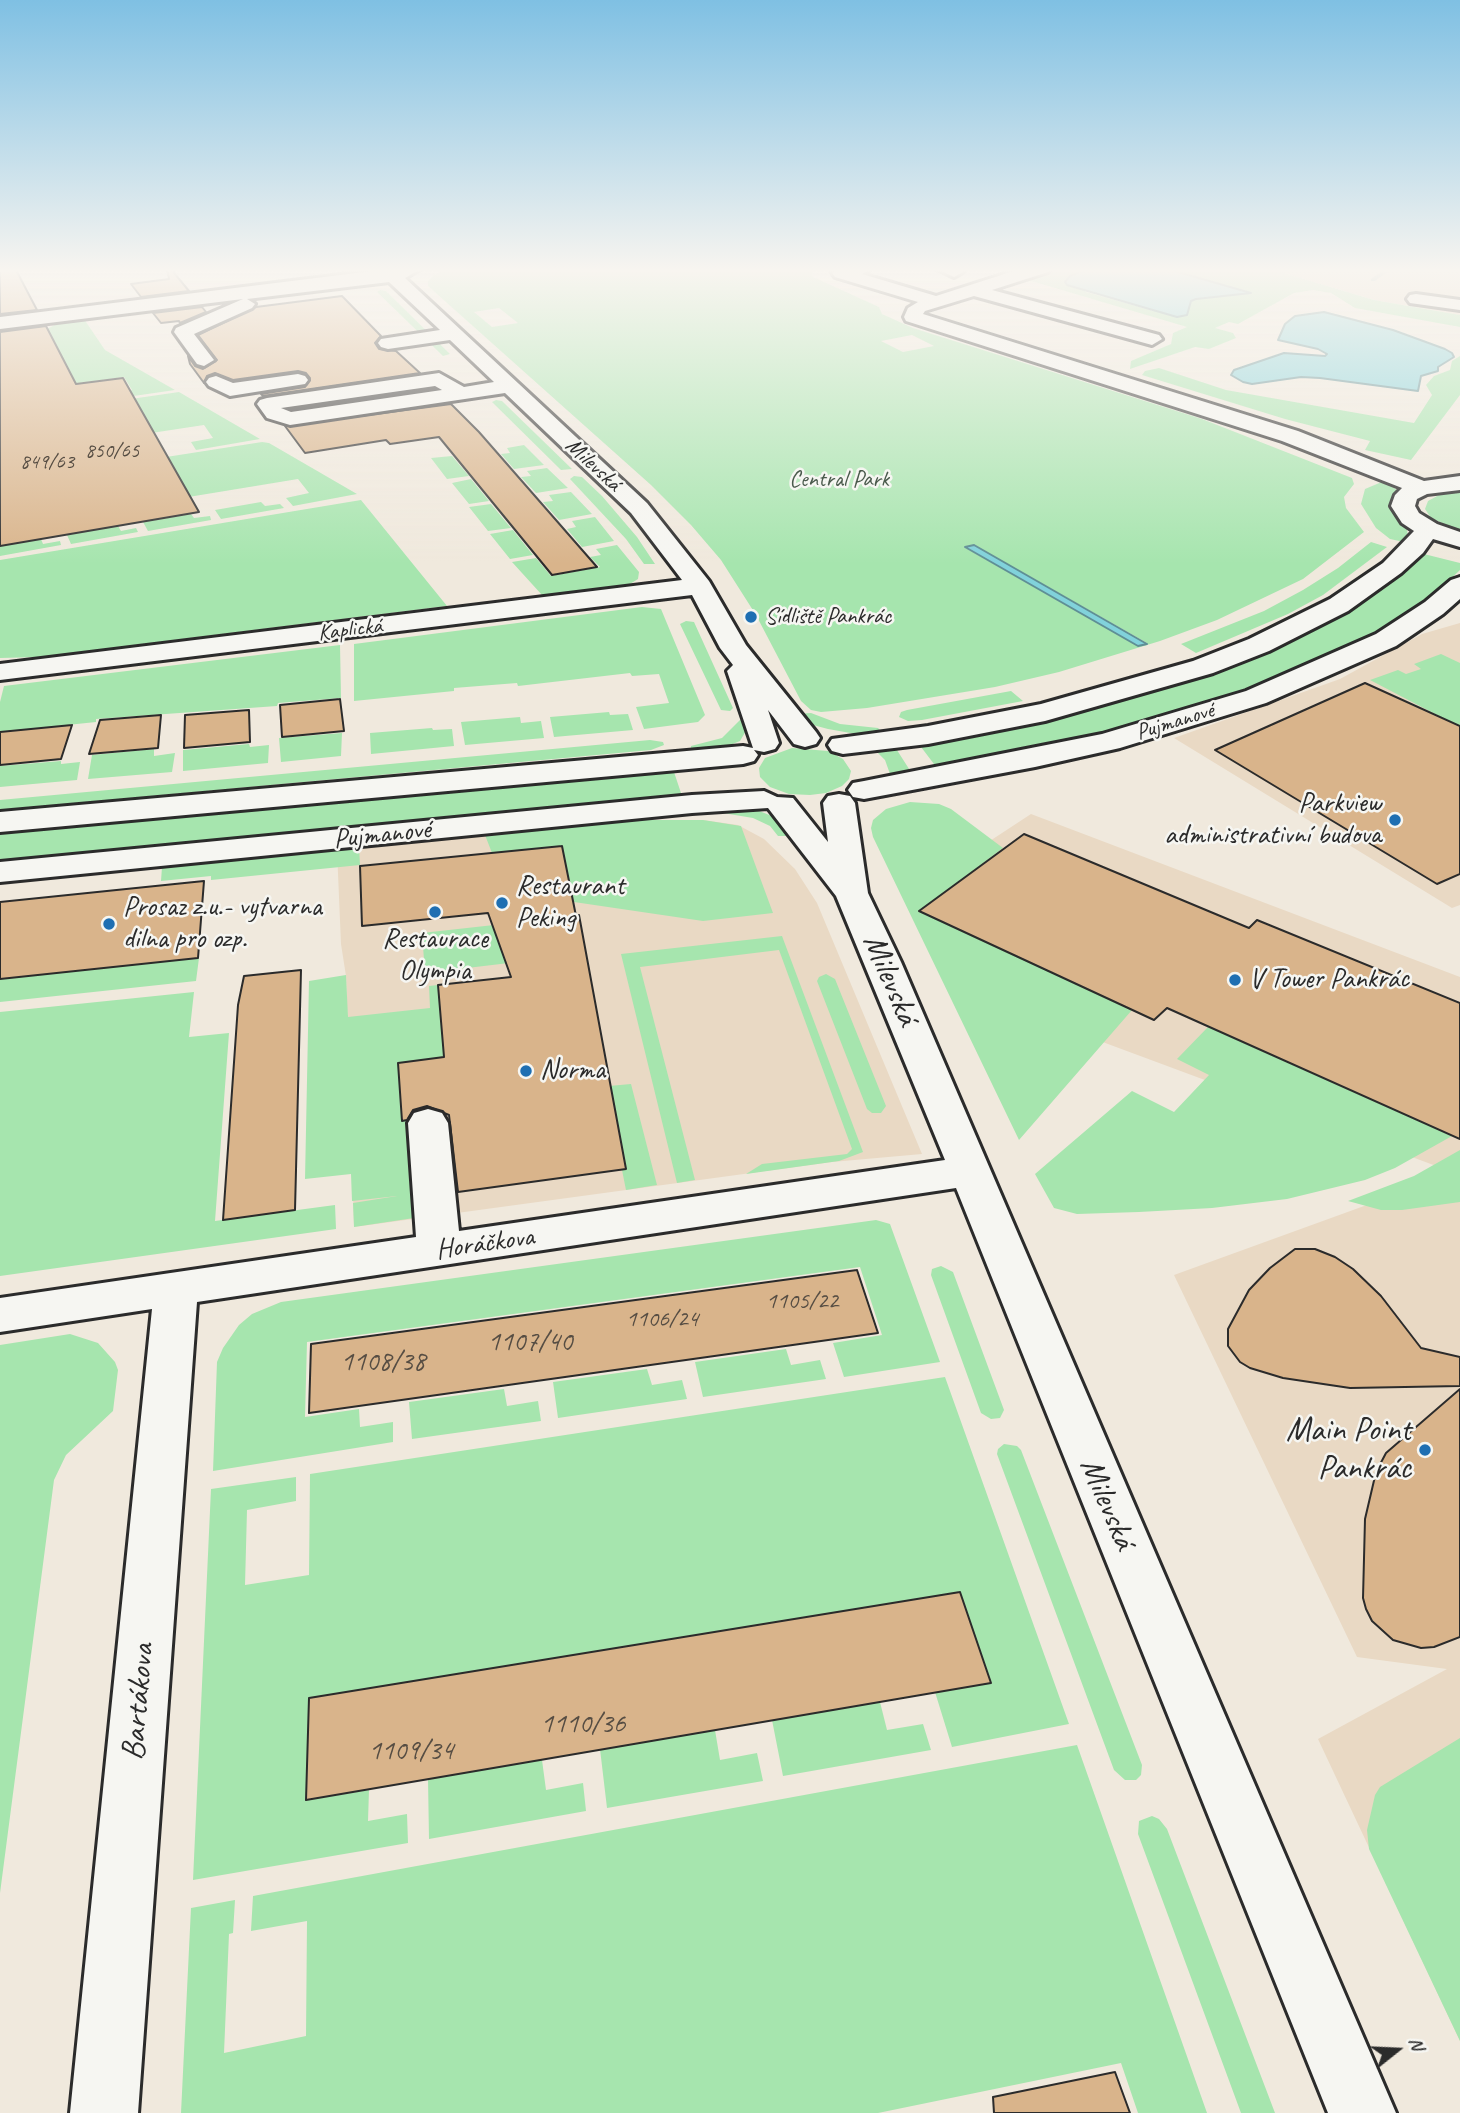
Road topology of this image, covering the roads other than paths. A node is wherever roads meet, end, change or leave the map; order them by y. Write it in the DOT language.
graph roads {
  1 [pos="397,367"];
  2 [pos="474,367"];
  3 [pos="1072,367"];
  4 [pos="216,382"];
  5 [pos="509,386"];
  6 [pos="460,393"];
  7 [pos="1459,483"];
  8 [pos="1422,488"];
  9 [pos="1428,529"];
  10 [pos="1460,540"];
  11 [pos="1460,585"];
  12 [pos="700,586"];
  13 [pos="734,648"];
  14 [pos="0,672"];
  15 [pos="805,738"];
  16 [pos="843,745"];
  17 [pos="754,749"];
  18 [pos="851,797"];
  19 [pos="773,803"];
  20 [pos="0,822"];
  21 [pos="0,872"];
  22 [pos="852,894"];
  23 [pos="428,1123"];
  24 [pos="970,1171"];
  25 [pos="439,1251"];
  26 [pos="176,1290"];
  27 [pos="0,1315"];
  28 [pos="104,2113"];
  29 [pos="1362,2113"];
  1 -- 4 [label="street"];
  2 -- 5 [label="street, Milevská"];
  3 -- 8 [label="street"];
  5 -- 6 [label="street"];
  5 -- 12 [label="street, Milevská"];
  6 -- 6 [label="street"];
  7 -- 8 [label="street"];
  8 -- 9 [label="street"];
  9 -- 10 [label="street"];
  9 -- 16 [label="street, Pujmanové"];
  11 -- 18 [label="street, Pujmanové"];
  12 -- 13 [label="street, Milevská"];
  12 -- 14 [label="street, Kaplická"];
  13 -- 15 [label="street, Milevská"];
  13 -- 17 [label="street, Milevská"];
  15 -- 16 [label="street, Milevská"];
  15 -- 17 [label="street, Milevská"];
  16 -- 18 [label="street, Milevská"];
  17 -- 19 [label="street, Milevská"];
  17 -- 20 [label="street, Pujmanové"];
  18 -- 19 [label="street"];
  18 -- 22 [label="street, Milevská"];
  19 -- 21 [label="street, Pujmanové"];
  19 -- 22 [label="street, Milevská"];
  22 -- 24 [label="street, Milevská"];
  23 -- 25 [label="street"];
  24 -- 25 [label="street, Horáčkova"];
  24 -- 29 [label="street, Milevská"];
  25 -- 26 [label="street, Horáčkova"];
  26 -- 27 [label="street, Horáčkova"];
  26 -- 28 [label="street, Bartákova"];
}
